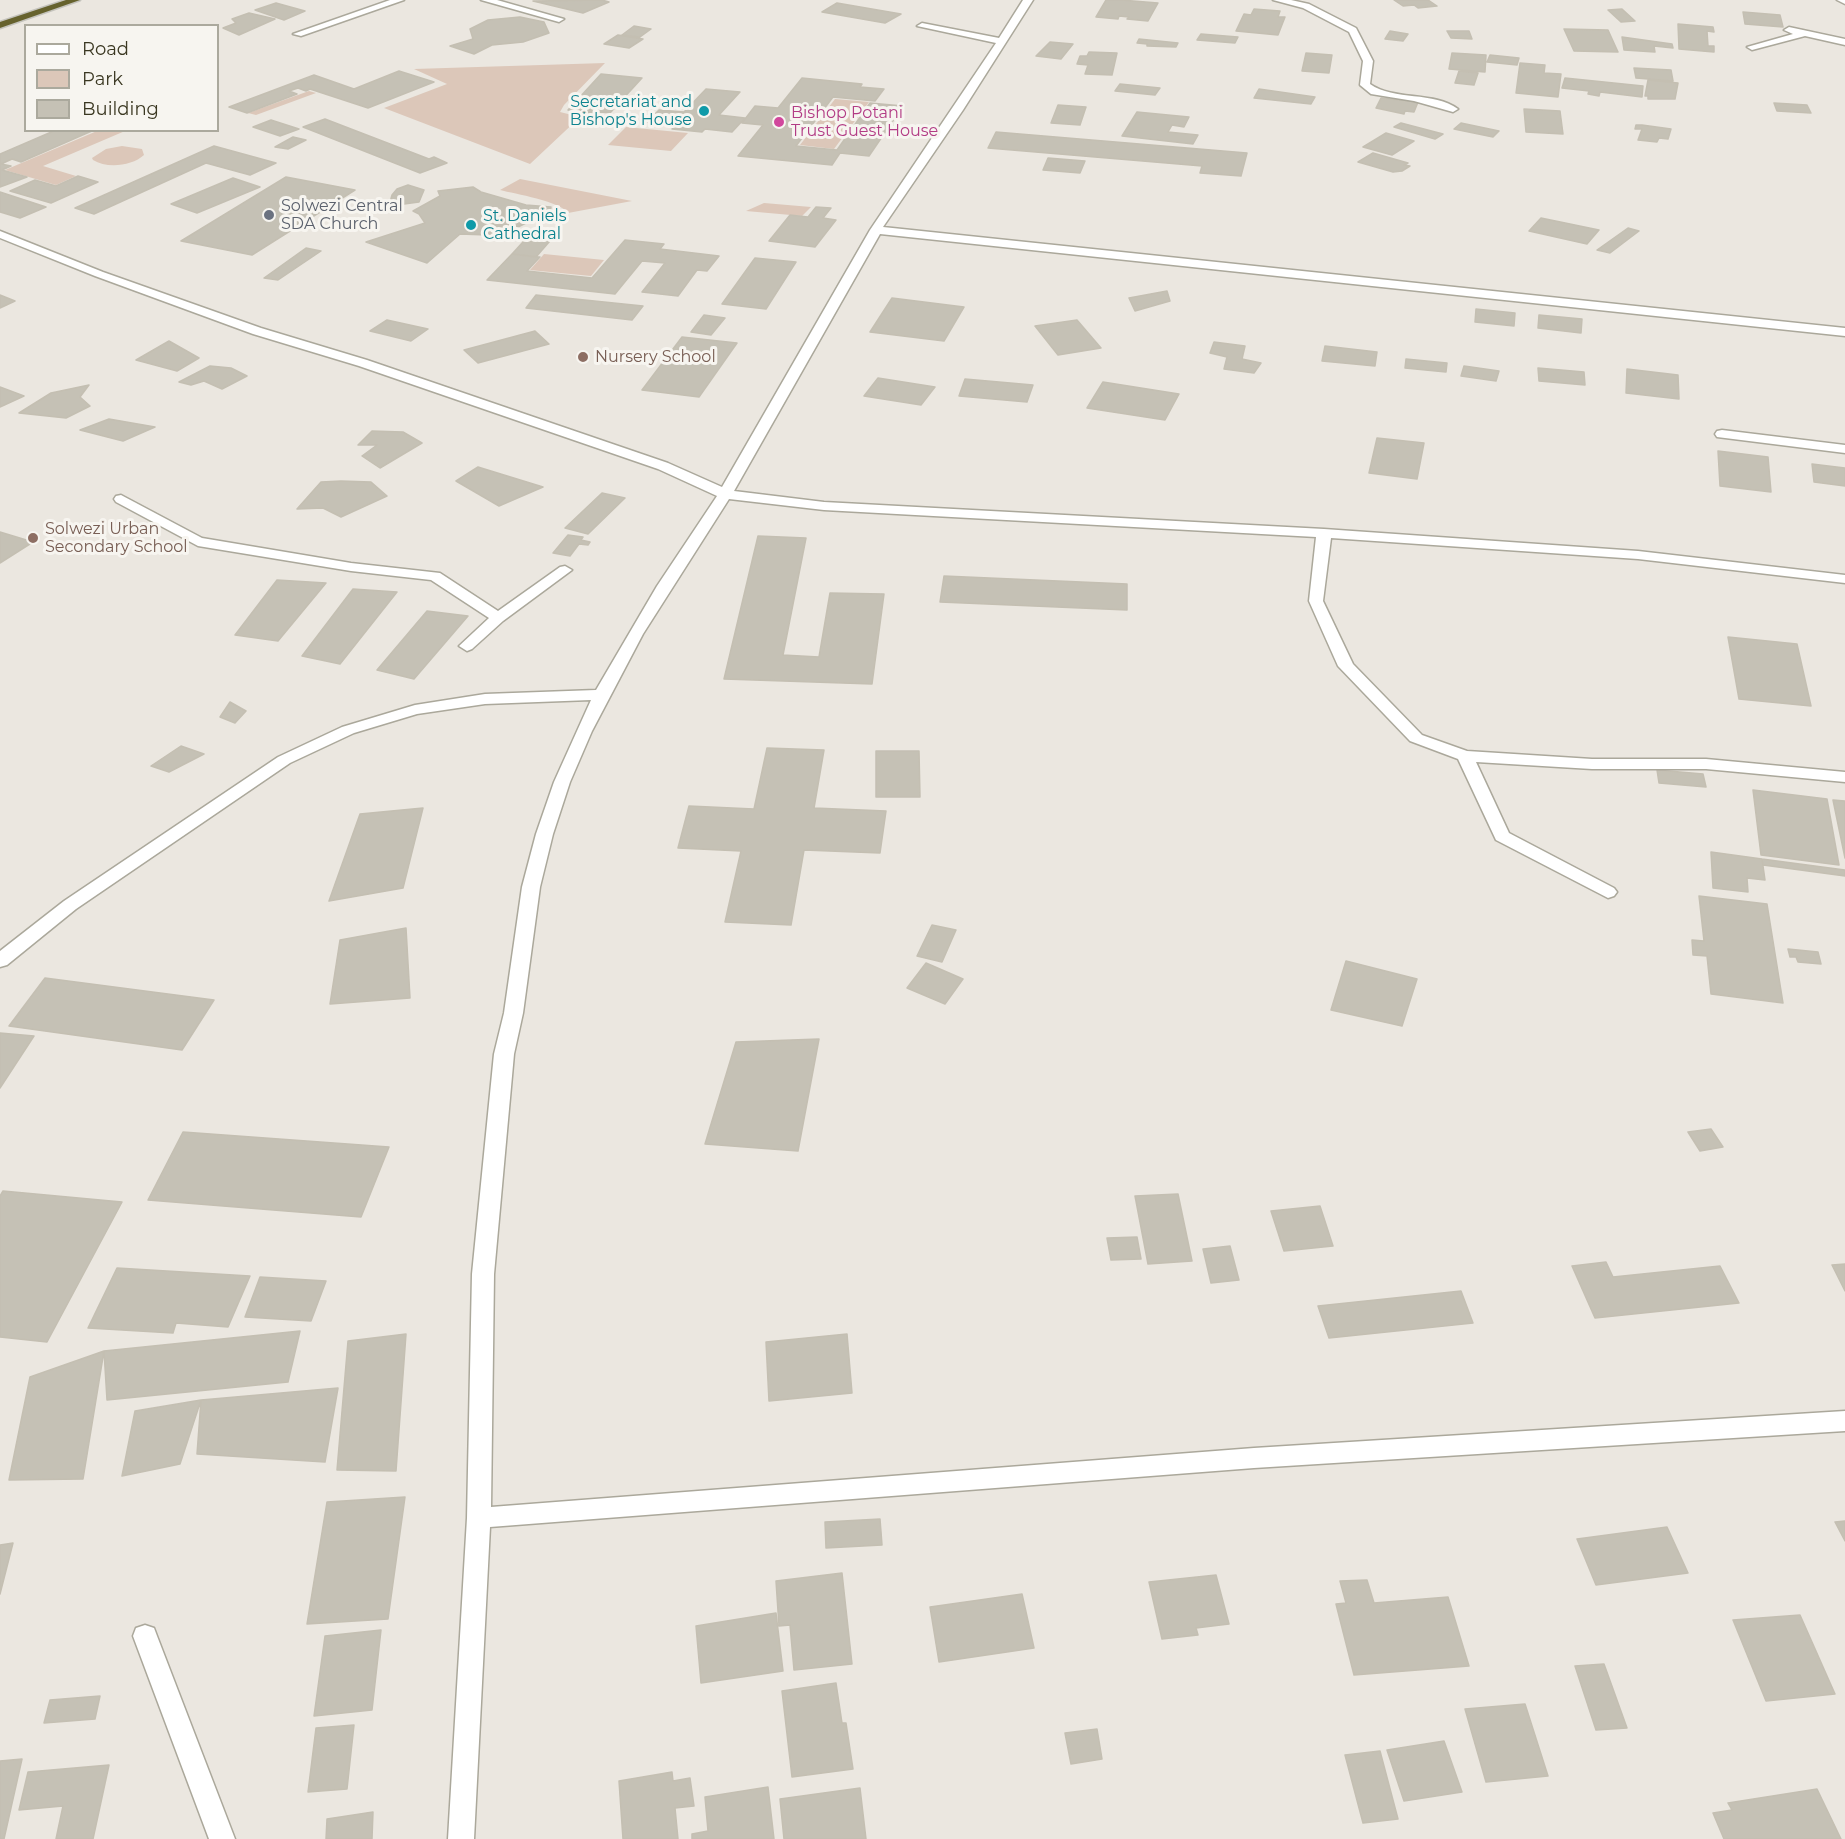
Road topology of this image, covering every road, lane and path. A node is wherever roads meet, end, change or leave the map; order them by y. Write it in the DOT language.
graph roads {
  1 [pos="44,0"];
  2 [pos="75,0"];
  3 [pos="399,0"];
  4 [pos="486,0"];
  5 [pos="1029,0"];
  6 [pos="1278,0"];
  7 [pos="0,15"];
  8 [pos="560,19"];
  9 [pos="0,26"];
  10 [pos="922,26"];
  11 [pos="1789,30"];
  12 [pos="298,34"];
  13 [pos="1805,34"];
  14 [pos="1003,41"];
  15 [pos="1845,42"];
  16 [pos="1752,47"];
  17 [pos="1453,109"];
  18 [pos="876,230"];
  19 [pos="0,234"];
  20 [pos="1840,332"];
  21 [pos="1845,347"];
  22 [pos="1722,434"];
  23 [pos="1845,449"];
  24 [pos="725,494"];
  25 [pos="121,499"];
  26 [pos="1324,533"];
  27 [pos="566,570"];
  28 [pos="1845,579"];
  29 [pos="498,618"];
  30 [pos="467,646"];
  31 [pos="601,695"];
  32 [pos="1465,756"];
  33 [pos="1845,777"];
  34 [pos="1608,892"];
  35 [pos="0,961"];
  36 [pos="1845,1421"];
  37 [pos="479,1518"];
  38 [pos="145,1636"];
  39 [pos="222,1839"];
  40 [pos="461,1839"];
  1 -- 7 [label="highway"];
  2 -- 9 [label="highway"];
  3 -- 12 [label="street"];
  4 -- 8 [label="street"];
  5 -- 14 [label="street"];
  6 -- 17 [label="street"];
  10 -- 14 [label="street"];
  11 -- 13 [label="street"];
  13 -- 15 [label="street"];
  13 -- 16 [label="street"];
  14 -- 18 [label="street"];
  18 -- 20 [label="street"];
  18 -- 24 [label="street"];
  19 -- 24 [label="street"];
  20 -- 21 [label="street"];
  22 -- 23 [label="street"];
  24 -- 26 [label="street"];
  24 -- 31 [label="street"];
  25 -- 29 [label="street"];
  26 -- 28 [label="street"];
  26 -- 32 [label="street"];
  27 -- 29 [label="street"];
  29 -- 30 [label="street"];
  31 -- 35 [label="street"];
  31 -- 37 [label="street"];
  32 -- 33 [label="street"];
  32 -- 34 [label="street"];
  36 -- 37 [label="street"];
  37 -- 40 [label="street"];
  38 -- 39 [label="street"];
}
